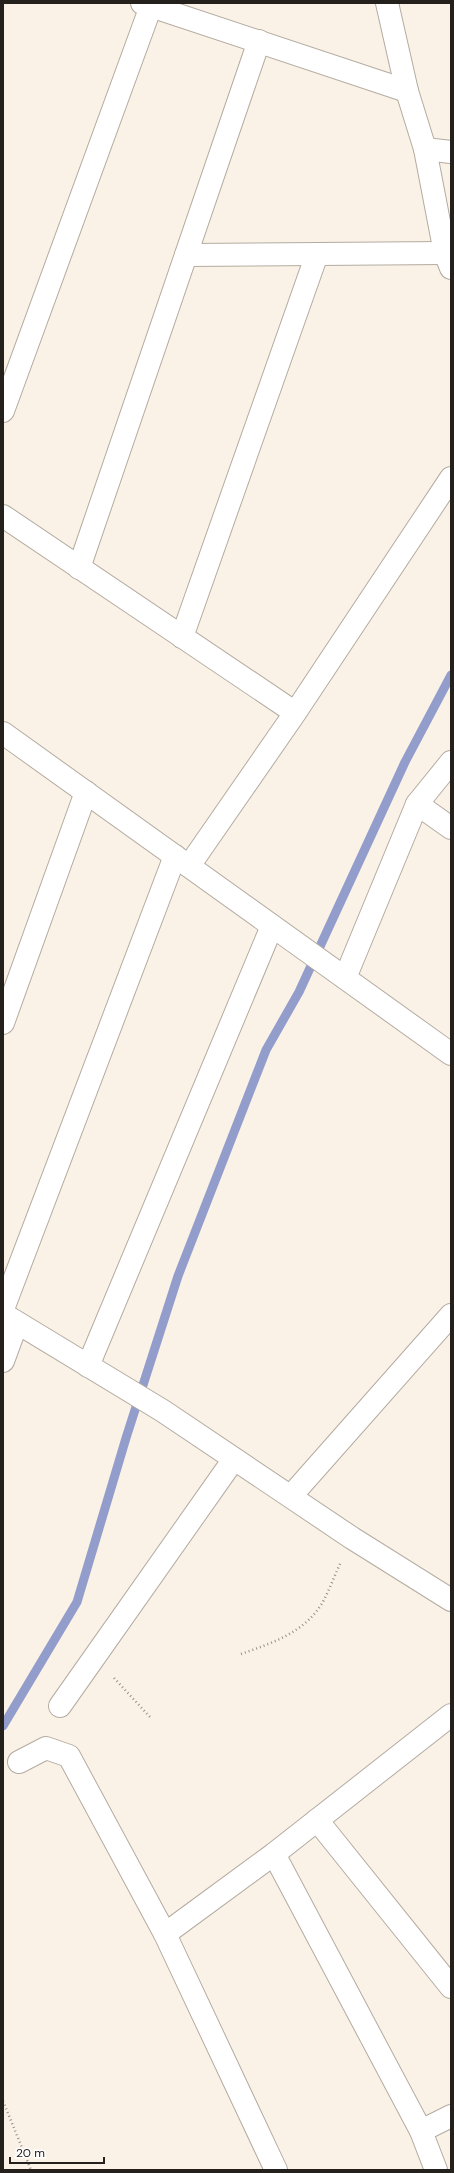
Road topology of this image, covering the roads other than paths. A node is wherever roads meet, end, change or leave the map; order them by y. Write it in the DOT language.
graph roads {
  1 [pos="386,3"];
  2 [pos="146,5"];
  3 [pos="259,41"];
  4 [pos="407,91"];
  5 [pos="425,149"];
  6 [pos="451,152"];
  7 [pos="317,254"];
  8 [pos="186,256"];
  9 [pos="448,260"];
  10 [pos="3,411"];
  11 [pos="451,478"];
  12 [pos="3,516"];
  13 [pos="80,568"];
  14 [pos="182,636"];
  15 [pos="294,712"];
  16 [pos="3,733"];
  17 [pos="451,762"];
  18 [pos="86,792"];
  19 [pos="417,804"];
  20 [pos="451,828"];
  21 [pos="182,861"];
  22 [pos="279,931"];
  23 [pos="339,974"];
  24 [pos="3,1023"];
  25 [pos="451,1054"];
  26 [pos="8,1315"];
  27 [pos="451,1315"];
  28 [pos="3,1361"];
  29 [pos="98,1372"];
  30 [pos="234,1459"];
  31 [pos="291,1496"];
  32 [pos="451,1600"];
  33 [pos="60,1706"];
  34 [pos="451,1715"];
  35 [pos="19,1762"];
  36 [pos="317,1820"];
  37 [pos="274,1854"];
  38 [pos="165,1934"];
  39 [pos="451,1987"];
  40 [pos="451,2116"];
  41 [pos="421,2131"];
  42 [pos="276,2170"];
  43 [pos="436,2170"];
  1 -- 4 [label="street"];
  2 -- 3 [label="street"];
  2 -- 10 [label="street"];
  3 -- 4 [label="street"];
  3 -- 8 [label="street"];
  4 -- 5 [label="street"];
  5 -- 6 [label="street"];
  5 -- 9 [label="street"];
  7 -- 8 [label="street"];
  7 -- 9 [label="street"];
  7 -- 14 [label="street"];
  8 -- 13 [label="street"];
  11 -- 15 [label="street"];
  12 -- 13 [label="street"];
  13 -- 14 [label="street"];
  14 -- 15 [label="street"];
  15 -- 21 [label="street"];
  16 -- 18 [label="street"];
  17 -- 19 [label="street"];
  18 -- 21 [label="street"];
  18 -- 24 [label="street"];
  19 -- 20 [label="street"];
  19 -- 23 [label="street"];
  21 -- 22 [label="street"];
  21 -- 26 [label="street"];
  22 -- 23 [label="street"];
  22 -- 29 [label="street"];
  23 -- 25 [label="street"];
  26 -- 28 [label="street"];
  26 -- 29 [label="street"];
  27 -- 31 [label="street"];
  29 -- 30 [label="street"];
  30 -- 31 [label="street"];
  30 -- 33 [label="street"];
  31 -- 32 [label="street"];
  34 -- 36 [label="street"];
  35 -- 38 [label="street"];
  36 -- 37 [label="street"];
  36 -- 39 [label="street"];
  37 -- 38 [label="street"];
  37 -- 41 [label="street"];
  38 -- 42 [label="street"];
  40 -- 41 [label="street"];
  41 -- 43 [label="street"];
}
